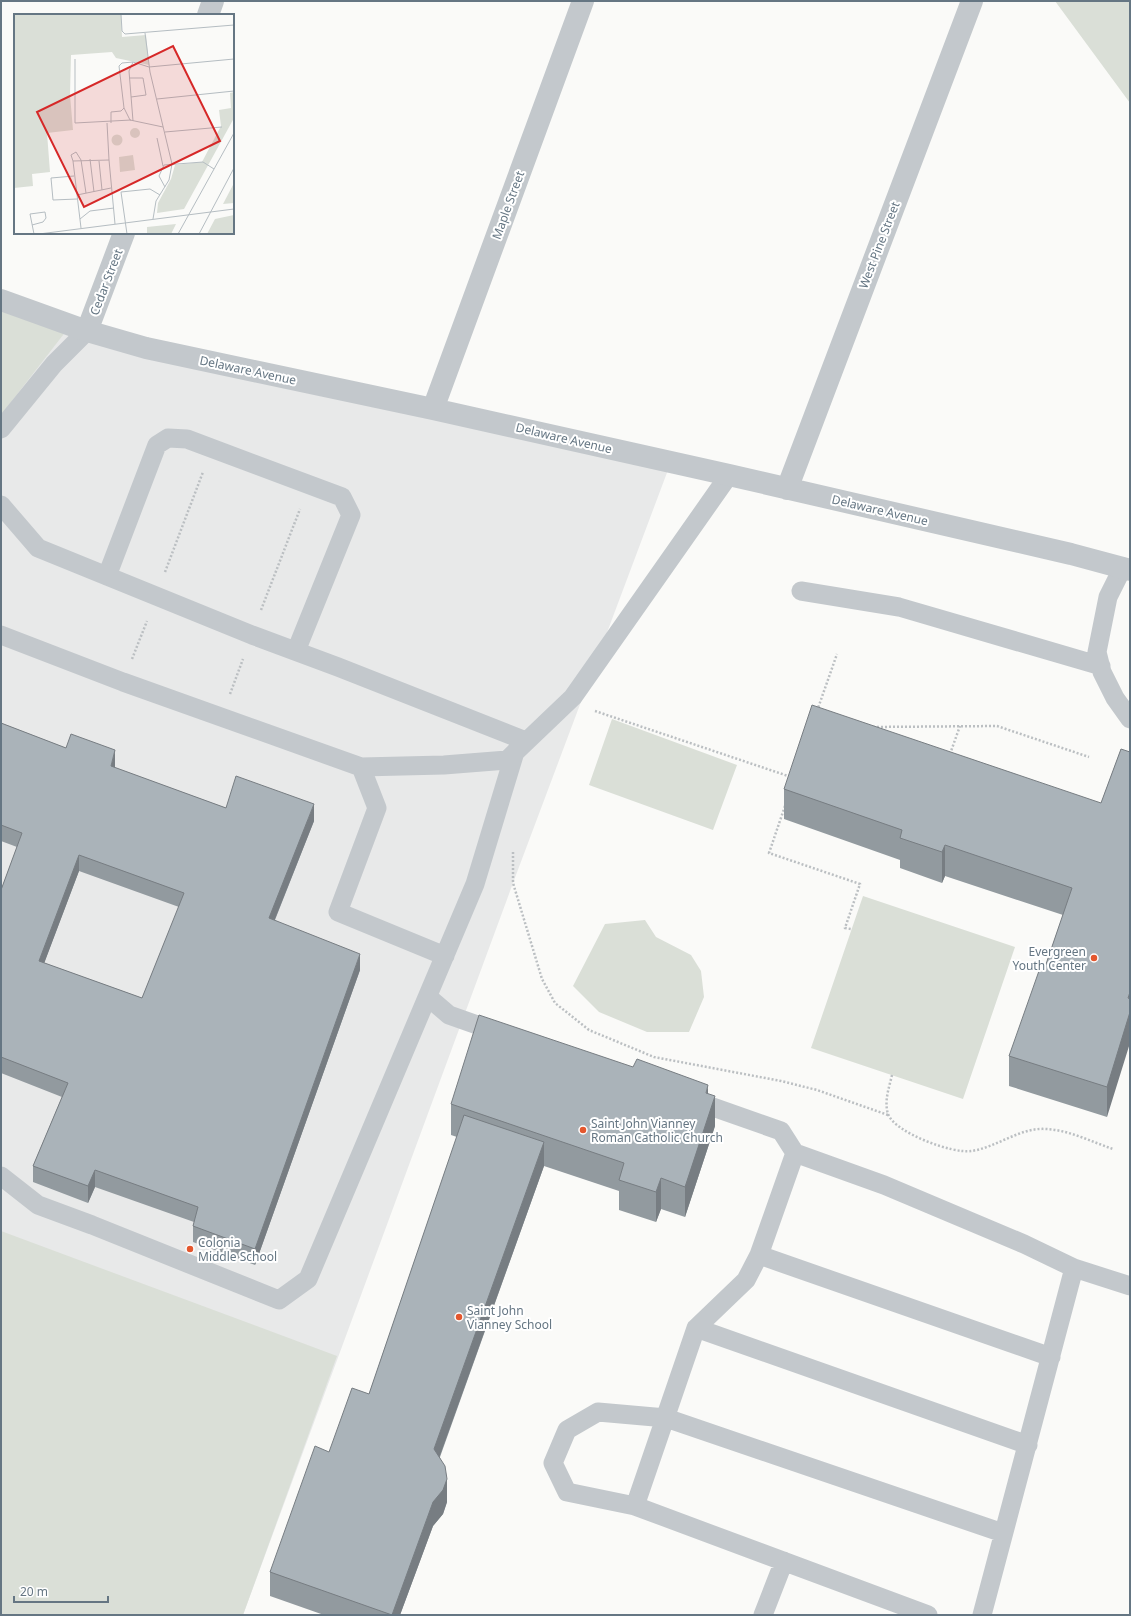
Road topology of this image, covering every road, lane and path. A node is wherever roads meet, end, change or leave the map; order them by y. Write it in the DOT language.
graph roads {
  1 [pos="214,1"];
  2 [pos="583,1"];
  3 [pos="972,1"];
  4 [pos="208,14"];
  5 [pos="124,234"];
  6 [pos="1,300"];
  7 [pos="87,331"];
  8 [pos="433,409"];
  9 [pos="1,429"];
  10 [pos="204,472"];
  11 [pos="729,475"];
  12 [pos="787,489"];
  13 [pos="302,503"];
  14 [pos="1,505"];
  15 [pos="1128,565"];
  16 [pos="107,576"];
  17 [pos="163,577"];
  18 [pos="801,591"];
  19 [pos="261,611"];
  20 [pos="149,615"];
  21 [pos="1,635"];
  22 [pos="296,651"];
  23 [pos="836,654"];
  24 [pos="243,658"];
  25 [pos="130,663"];
  26 [pos="1101,666"];
  27 [pos="227,700"];
  28 [pos="594,711"];
  29 [pos="816,715"];
  30 [pos="1130,719"];
  31 [pos="960,726"];
  32 [pos="868,727"];
  33 [pos="521,747"];
  34 [pos="1089,757"];
  35 [pos="949,759"];
  36 [pos="361,767"];
  37 [pos="794,778"];
  38 [pos="787,800"];
  39 [pos="513,848"];
  40 [pos="851,929"];
  41 [pos="445,956"];
  42 [pos="428,997"];
  43 [pos="517,1039"];
  44 [pos="892,1075"];
  45 [pos="675,1094"];
  46 [pos="888,1115"];
  47 [pos="1113,1149"];
  48 [pos="795,1153"];
  49 [pos="1,1176"];
  50 [pos="759,1255"];
  51 [pos="1074,1268"];
  52 [pos="1130,1286"];
  53 [pos="696,1328"];
  54 [pos="1051,1357"];
  55 [pos="666,1418"];
  56 [pos="1028,1445"];
  57 [pos="635,1506"];
  58 [pos="1003,1534"];
  59 [pos="784,1561"];
  60 [pos="763,1615"];
  61 [pos="928,1615"];
  62 [pos="982,1615"];
  1 -- 4 [label="street"];
  2 -- 8 [label="street, Maple Street"];
  3 -- 12 [label="street, West Pine Street"];
  5 -- 7 [label="street, Cedar Street"];
  6 -- 7 [label="street, Delaware Avenue"];
  7 -- 8 [label="street, Delaware Avenue"];
  7 -- 9 [label="lane"];
  8 -- 11 [label="street, Delaware Avenue"];
  10 -- 17 [label="path"];
  11 -- 12 [label="street, Delaware Avenue"];
  11 -- 33 [label="lane"];
  12 -- 15 [label="street, Delaware Avenue"];
  13 -- 19 [label="path"];
  14 -- 16 [label="lane"];
  15 -- 26 [label="lane"];
  16 -- 22 [label="lane"];
  16 -- 22 [label="lane"];
  18 -- 26 [label="lane"];
  20 -- 25 [label="path"];
  21 -- 36 [label="lane"];
  22 -- 33 [label="lane"];
  23 -- 29 [label="path"];
  24 -- 27 [label="path"];
  26 -- 30 [label="lane"];
  28 -- 37 [label="path"];
  31 -- 32 [label="path"];
  31 -- 34 [label="path"];
  31 -- 35 [label="path"];
  33 -- 36 [label="lane"];
  33 -- 41 [label="lane"];
  36 -- 41 [label="lane"];
  38 -- 40 [label="path"];
  39 -- 46 [label="path"];
  41 -- 42 [label="lane"];
  42 -- 43 [label="lane"];
  42 -- 49 [label="lane"];
  44 -- 46 [label="path"];
  45 -- 48 [label="lane"];
  46 -- 47 [label="path"];
  48 -- 50 [label="lane"];
  48 -- 51 [label="lane"];
  50 -- 53 [label="lane"];
  50 -- 54 [label="lane"];
  51 -- 52 [label="lane"];
  51 -- 54 [label="lane"];
  53 -- 55 [label="lane"];
  53 -- 56 [label="lane"];
  54 -- 56 [label="lane"];
  55 -- 57 [label="lane"];
  55 -- 57 [label="lane"];
  55 -- 58 [label="lane"];
  56 -- 58 [label="lane"];
  57 -- 59 [label="lane"];
  58 -- 62 [label="lane"];
  59 -- 60 [label="lane"];
  59 -- 61 [label="lane"];
}
